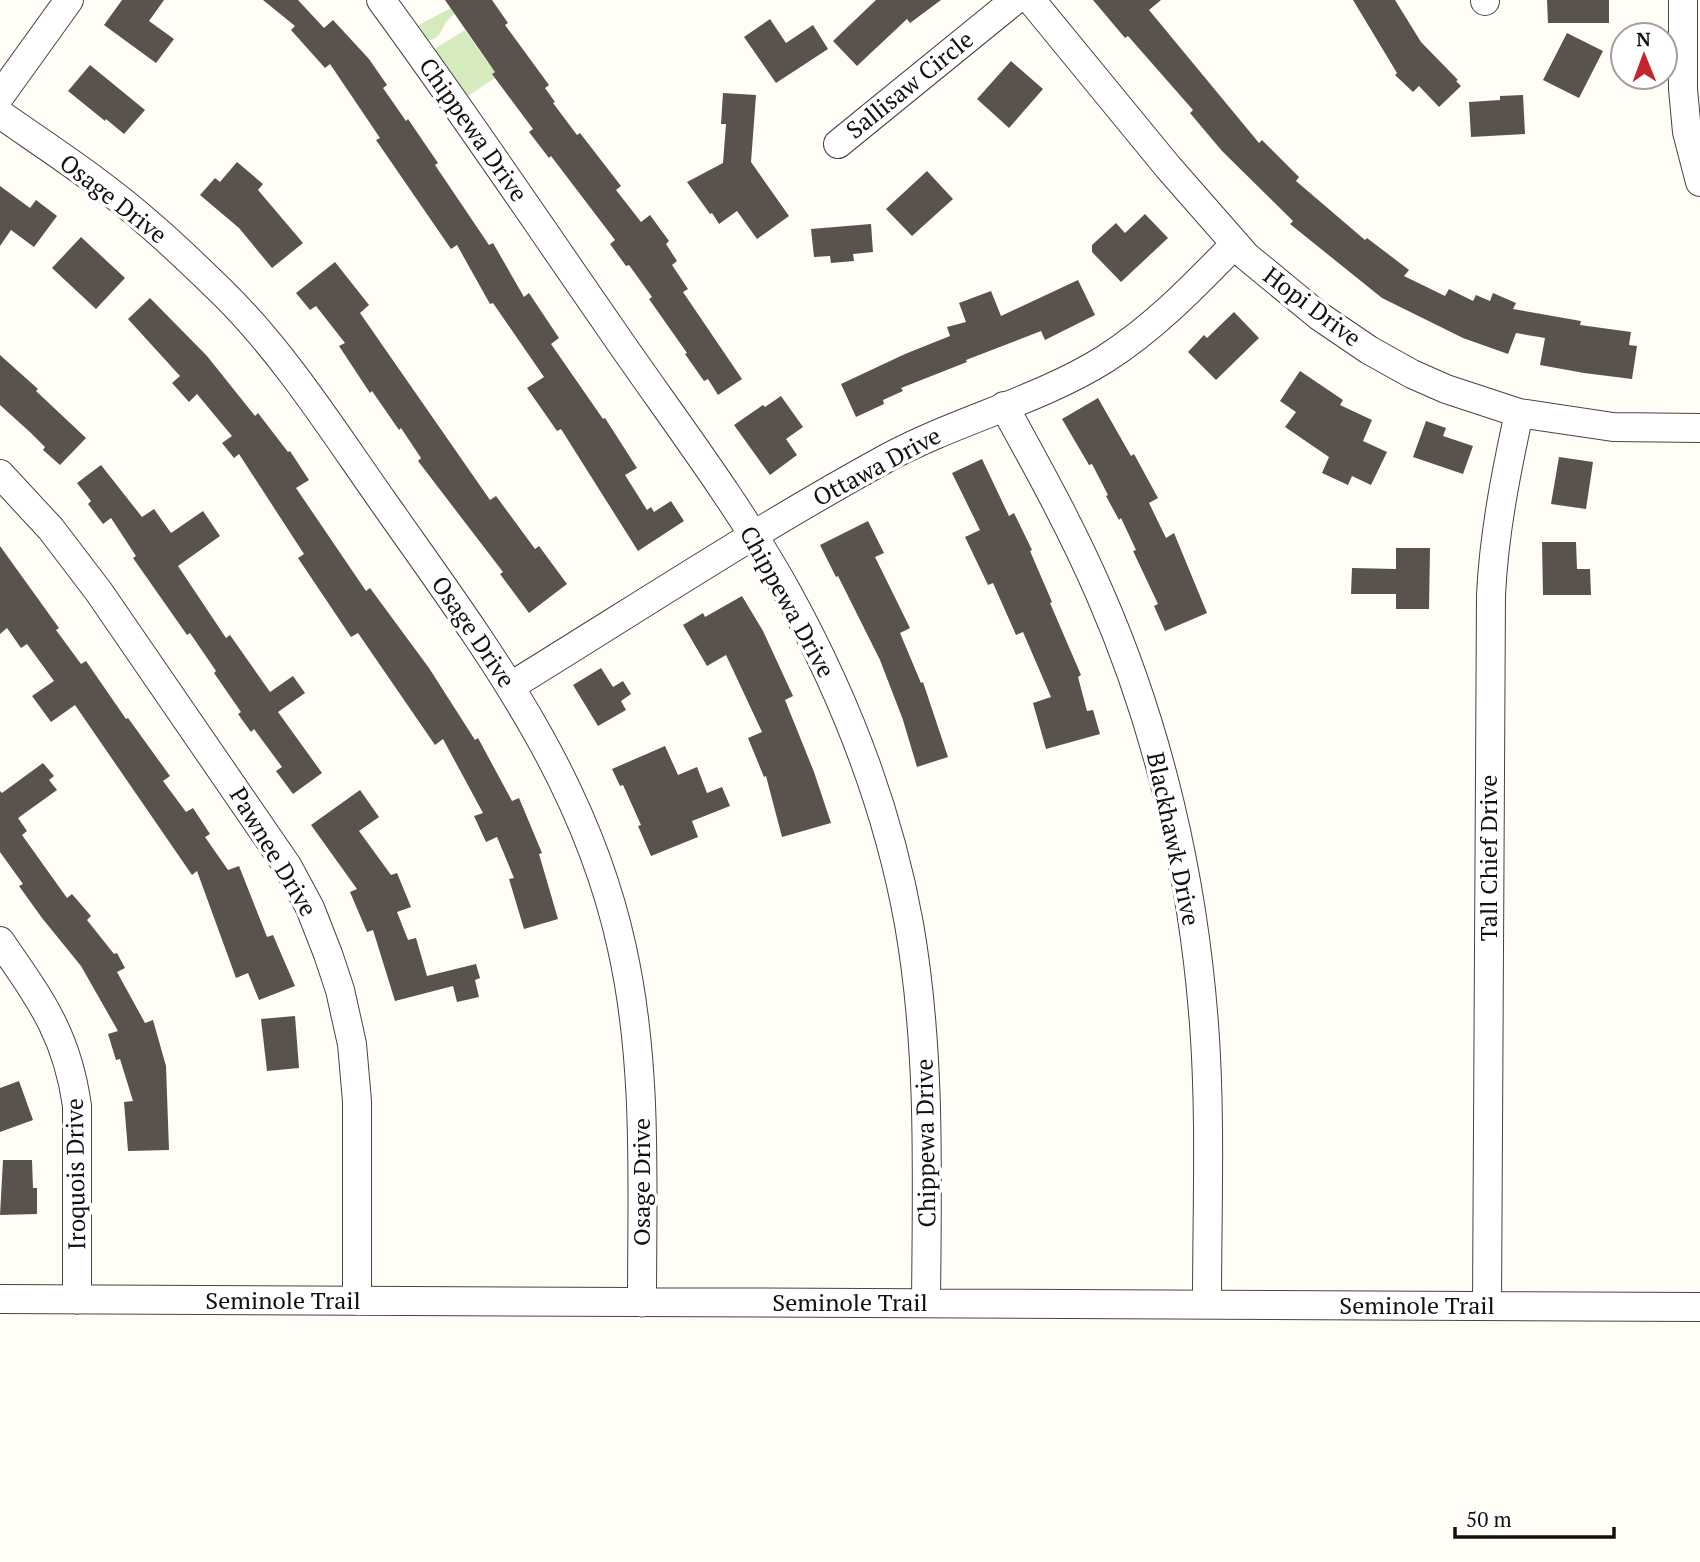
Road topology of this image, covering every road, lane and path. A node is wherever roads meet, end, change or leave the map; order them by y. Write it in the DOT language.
graph roads {
  1 [pos="69,0"];
  2 [pos="381,0"];
  3 [pos="1015,0"];
  4 [pos="1031,0"];
  5 [pos="1683,0"];
  6 [pos="0,96"];
  7 [pos="0,114"];
  8 [pos="838,144"];
  9 [pos="1700,182"];
  10 [pos="1235,243"];
  11 [pos="1004,406"];
  12 [pos="1519,413"];
  13 [pos="1700,428"];
  14 [pos="0,474"];
  15 [pos="752,537"];
  16 [pos="511,686"];
  17 [pos="0,941"];
  18 [pos="0,1299"];
  19 [pos="77,1300"];
  20 [pos="357,1301"];
  21 [pos="642,1303"];
  22 [pos="926,1303"];
  23 [pos="1207,1304"];
  24 [pos="1486,1306"];
  25 [pos="1700,1307"];
  1 -- 6 [label="street"];
  2 -- 15 [label="street, Chippewa Drive"];
  3 -- 8 [label="street, Sallisaw Circle"];
  4 -- 10 [label="street, Hopi Drive"];
  5 -- 9 [label="street"];
  7 -- 16 [label="street, Osage Drive"];
  10 -- 11 [label="street, Ottawa Drive"];
  10 -- 12 [label="street, Hopi Drive"];
  11 -- 15 [label="street, Ottawa Drive"];
  11 -- 23 [label="street, Blackhawk Drive"];
  12 -- 13 [label="street, Hopi Drive"];
  12 -- 24 [label="street, Tall Chief Drive"];
  14 -- 20 [label="street, Pawnee Drive"];
  15 -- 16 [label="street, Ottawa Drive"];
  15 -- 22 [label="street, Chippewa Drive"];
  16 -- 21 [label="street, Osage Drive"];
  17 -- 19 [label="street, Iroquois Drive"];
  18 -- 19 [label="street, Seminole Trail"];
  19 -- 20 [label="street, Seminole Trail"];
  20 -- 21 [label="street, Seminole Trail"];
  21 -- 22 [label="street, Seminole Trail"];
  22 -- 23 [label="street, Seminole Trail"];
  23 -- 24 [label="street, Seminole Trail"];
  24 -- 25 [label="street, Seminole Trail"];
}
